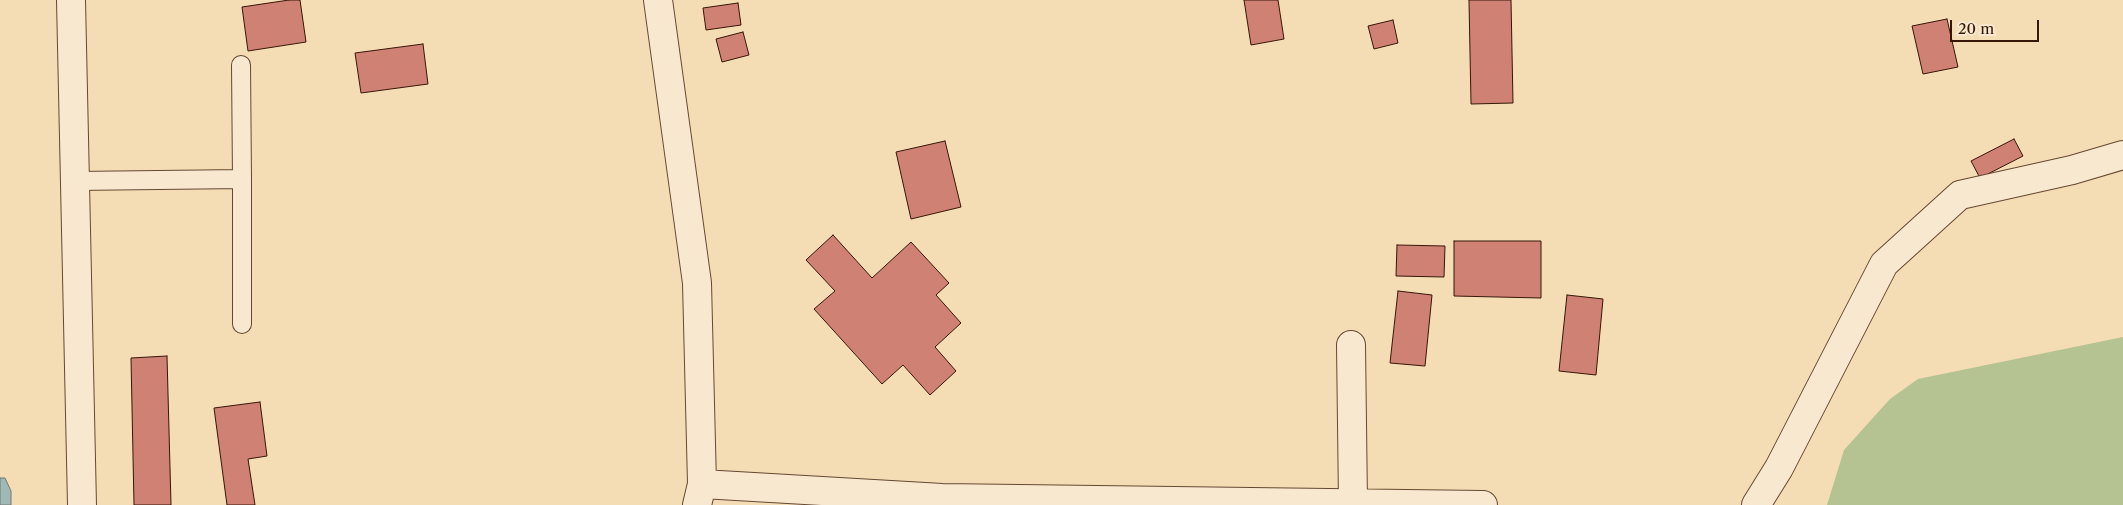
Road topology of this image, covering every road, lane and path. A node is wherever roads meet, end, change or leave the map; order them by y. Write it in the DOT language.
graph roads {
  1 [pos="72,0"];
  2 [pos="658,0"];
  3 [pos="241,65"];
  4 [pos="2123,155"];
  5 [pos="242,179"];
  6 [pos="75,181"];
  7 [pos="242,324"];
  8 [pos="1351,345"];
  9 [pos="699,495"];
  10 [pos="1248,504"];
  11 [pos="1353,504"];
  12 [pos="82,505"];
  13 [pos="1483,505"];
  14 [pos="1756,505"];
  1 -- 6 [label="street"];
  2 -- 9 [label="street"];
  3 -- 5 [label="lane"];
  4 -- 14 [label="street"];
  5 -- 6 [label="lane"];
  5 -- 7 [label="lane"];
  6 -- 12 [label="street"];
  8 -- 11 [label="street"];
  9 -- 10 [label="street"];
  10 -- 11 [label="street"];
  11 -- 13 [label="street"];
}
